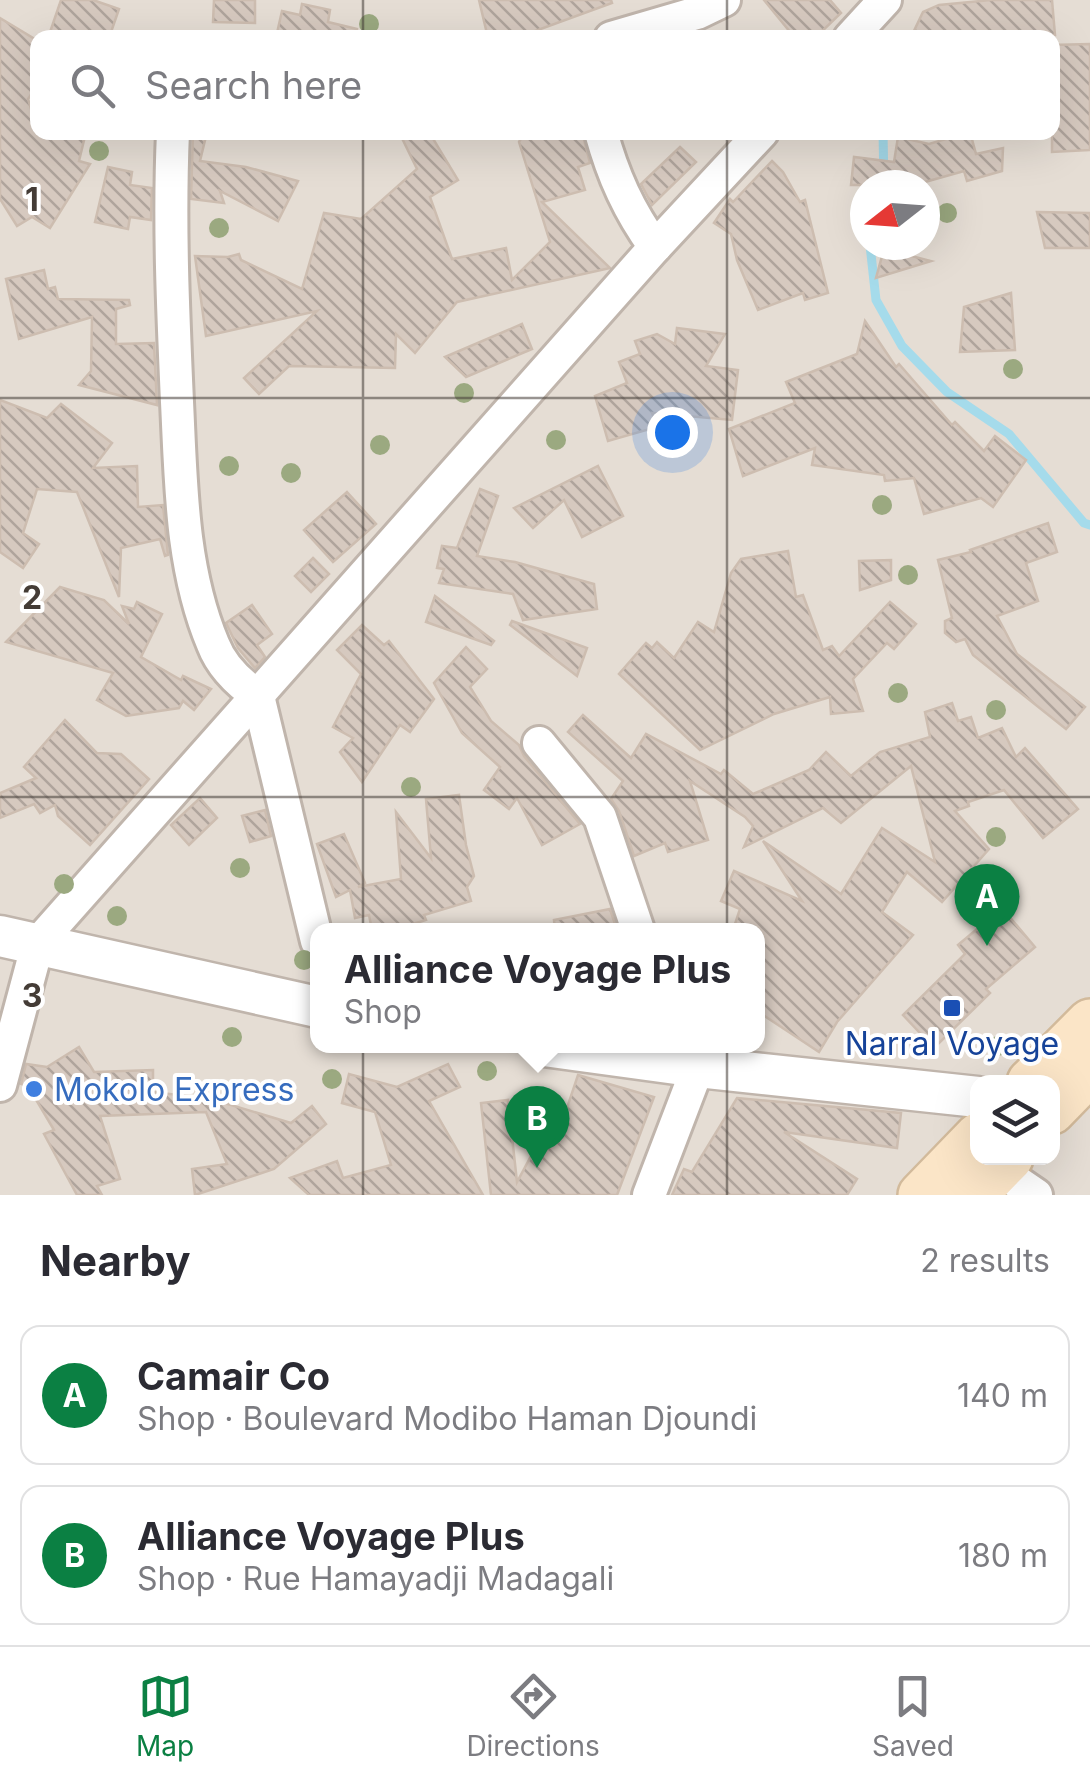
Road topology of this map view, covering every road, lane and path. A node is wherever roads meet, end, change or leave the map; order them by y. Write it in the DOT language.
graph roads {
  1 [pos="724,0"];
  2 [pos="885,0"];
  3 [pos="639,30"];
  4 [pos="857,30"];
  5 [pos="173,140"];
  6 [pos="603,140"];
  7 [pos="755,140"];
  8 [pos="655,248"];
  9 [pos="258,696"];
  10 [pos="539,744"];
  11 [pos="313,923"];
  12 [pos="636,923"];
  13 [pos="19,940"];
  14 [pos="310,1005"];
  15 [pos="1090,1022"];
  16 [pos="655,1053"];
  17 [pos="698,1067"];
  18 [pos="1090,1072"];
  19 [pos="0,1084"];
  20 [pos="1060,1096"];
  21 [pos="970,1097"];
  22 [pos="1060,1100"];
  23 [pos="975,1165"];
  24 [pos="991,1165"];
  25 [pos="649,1195"];
  26 [pos="921,1195"];
  27 [pos="1036,1195"];
  1 -- 3 [label="street"];
  2 -- 4 [label="street"];
  5 -- 9 [label="street"];
  6 -- 8 [label="street"];
  7 -- 8 [label="street"];
  8 -- 9 [label="street"];
  9 -- 11 [label="street"];
  9 -- 13 [label="street"];
  10 -- 12 [label="street"];
  13 -- 14 [label="street"];
  13 -- 19 [label="street"];
  15 -- 20 [label="main road"];
  16 -- 17 [label="street"];
  17 -- 21 [label="street"];
  17 -- 25 [label="street"];
  18 -- 22 [label="main road"];
  23 -- 26 [label="main road"];
  24 -- 27 [label="street"];
}
